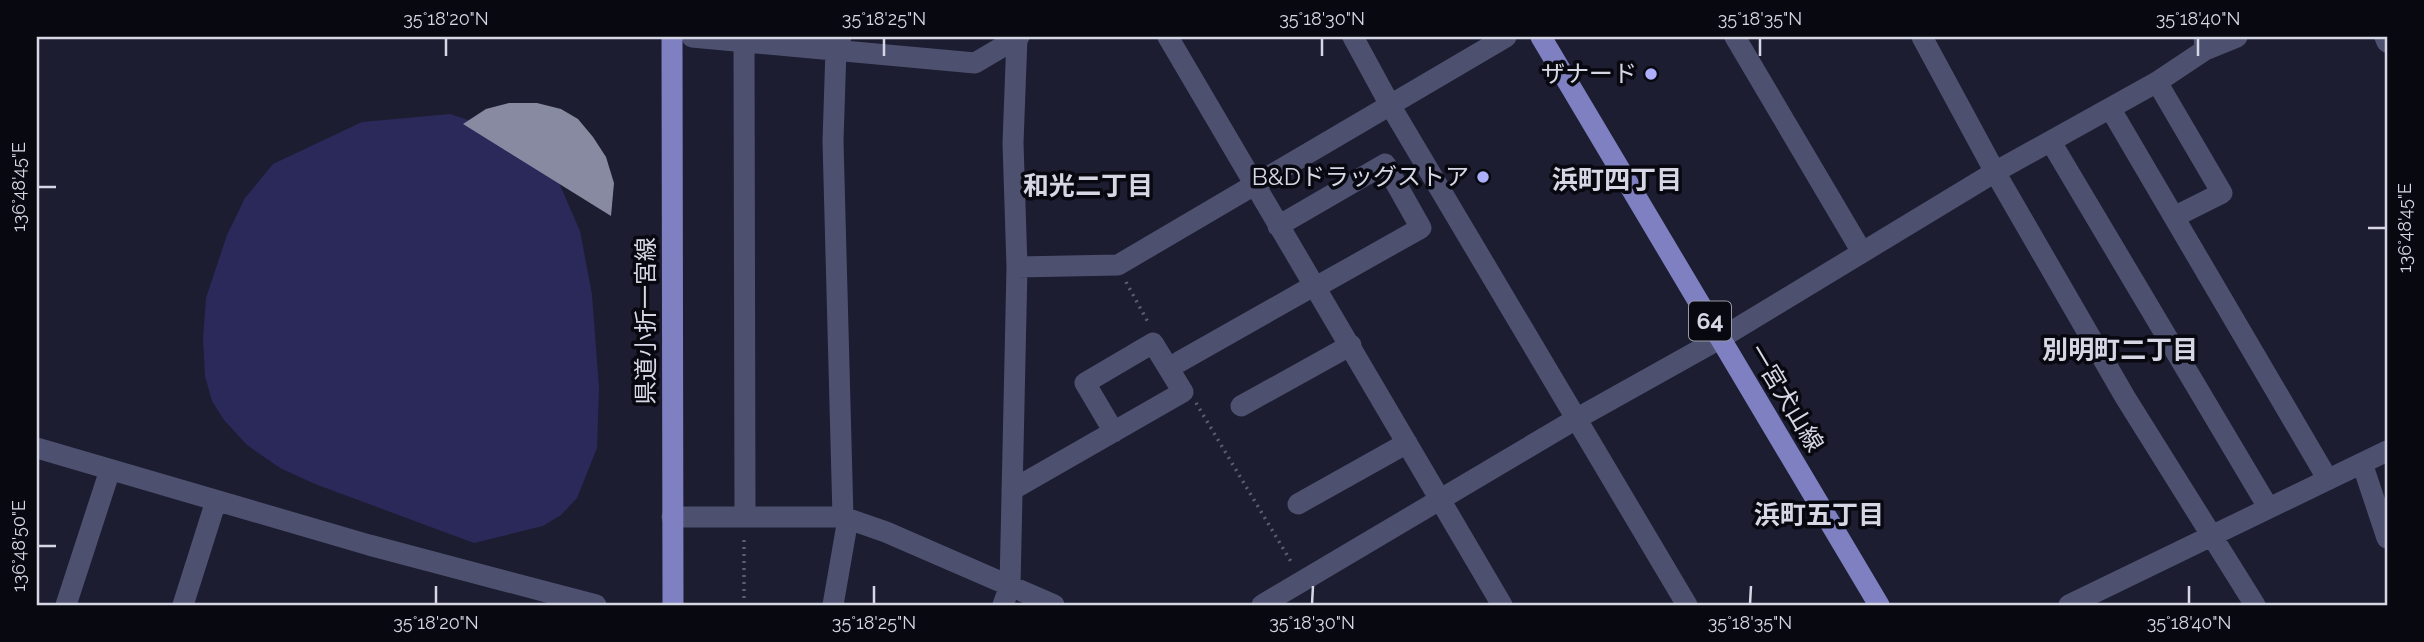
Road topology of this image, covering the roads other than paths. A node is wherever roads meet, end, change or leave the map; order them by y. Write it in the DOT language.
graph roads {
  1 [pos="672,37"];
  2 [pos="692,37"];
  3 [pos="1017,37"];
  4 [pos="1168,37"];
  5 [pos="1353,37"];
  6 [pos="1506,37"];
  7 [pos="1541,37"];
  8 [pos="1735,37"];
  9 [pos="1922,37"];
  10 [pos="2237,37"];
  11 [pos="2385,37"];
  12 [pos="744,39"];
  13 [pos="2387,42"];
  14 [pos="839,43"];
  15 [pos="2204,43"];
  16 [pos="2157,82"];
  17 [pos="1390,105"];
  18 [pos="2110,108"];
  19 [pos="2051,142"];
  20 [pos="1995,172"];
  21 [pos="1254,187"];
  22 [pos="2174,217"];
  23 [pos="1278,226"];
  24 [pos="1862,253"];
  25 [pos="1017,267"];
  26 [pos="1315,286"];
  27 [pos="1721,338"];
  28 [pos="1351,345"];
  29 [pos="1180,362"];
  30 [pos="1241,406"];
  31 [pos="1576,419"];
  32 [pos="1114,432"];
  33 [pos="1407,443"];
  34 [pos="37,448"];
  35 [pos="2387,451"];
  36 [pos="2362,463"];
  37 [pos="110,470"];
  38 [pos="2327,478"];
  39 [pos="1012,490"];
  40 [pos="1440,500"];
  41 [pos="216,501"];
  42 [pos="1298,504"];
  43 [pos="2268,507"];
  44 [pos="745,515"];
  45 [pos="672,517"];
  46 [pos="846,518"];
  47 [pos="2213,534"];
  48 [pos="2387,538"];
  49 [pos="1006,596"];
  50 [pos="540,599"];
  51 [pos="66,605"];
  52 [pos="183,605"];
  53 [pos="596,605"];
  54 [pos="673,605"];
  55 [pos="834,605"];
  56 [pos="1054,605"];
  57 [pos="1262,605"];
  58 [pos="1502,605"];
  59 [pos="1687,605"];
  60 [pos="1879,605"];
  61 [pos="2069,605"];
  62 [pos="2255,605"];
  1 -- 45 [label="main road, 県道小折一宮線"];
  2 -- 12 [label="street"];
  3 -- 14 [label="street"];
  3 -- 25 [label="street"];
  4 -- 21 [label="street"];
  5 -- 17 [label="street"];
  6 -- 17 [label="street"];
  7 -- 27 [label="main road, 一宮犬山線 / 64"];
  8 -- 24 [label="street"];
  9 -- 20 [label="street"];
  10 -- 15 [label="street"];
  11 -- 13 [label="street"];
  12 -- 14 [label="street"];
  12 -- 44 [label="street"];
  14 -- 46 [label="street"];
  15 -- 16 [label="street"];
  16 -- 18 [label="street"];
  16 -- 22 [label="street"];
  17 -- 21 [label="street"];
  17 -- 31 [label="street"];
  18 -- 19 [label="street"];
  18 -- 22 [label="street"];
  19 -- 20 [label="street"];
  19 -- 43 [label="street"];
  20 -- 24 [label="street"];
  20 -- 47 [label="street"];
  21 -- 23 [label="street"];
  21 -- 25 [label="street"];
  22 -- 38 [label="street"];
  23 -- 26 [label="street"];
  23 -- 26 [label="street"];
  24 -- 27 [label="street"];
  25 -- 39 [label="street"];
  26 -- 28 [label="street"];
  26 -- 29 [label="street"];
  27 -- 31 [label="street"];
  27 -- 60 [label="main road, 一宮犬山線 / 64"];
  28 -- 30 [label="street"];
  28 -- 33 [label="street"];
  31 -- 40 [label="street"];
  31 -- 59 [label="street"];
  32 -- 32 [label="street"];
  32 -- 39 [label="street"];
  33 -- 40 [label="street"];
  33 -- 42 [label="street"];
  34 -- 37 [label="street"];
  35 -- 36 [label="street"];
  36 -- 38 [label="street"];
  36 -- 48 [label="street"];
  37 -- 41 [label="street"];
  37 -- 51 [label="street"];
  38 -- 43 [label="street"];
  39 -- 49 [label="street"];
  40 -- 57 [label="street"];
  40 -- 58 [label="street"];
  41 -- 50 [label="street"];
  41 -- 52 [label="street"];
  43 -- 47 [label="street"];
  44 -- 45 [label="street"];
  44 -- 46 [label="street"];
  45 -- 54 [label="main road, 県道小折一宮線"];
  46 -- 49 [label="street"];
  46 -- 55 [label="street"];
  47 -- 61 [label="street"];
  47 -- 62 [label="street"];
  49 -- 56 [label="street"];
  50 -- 53 [label="street"];
}
